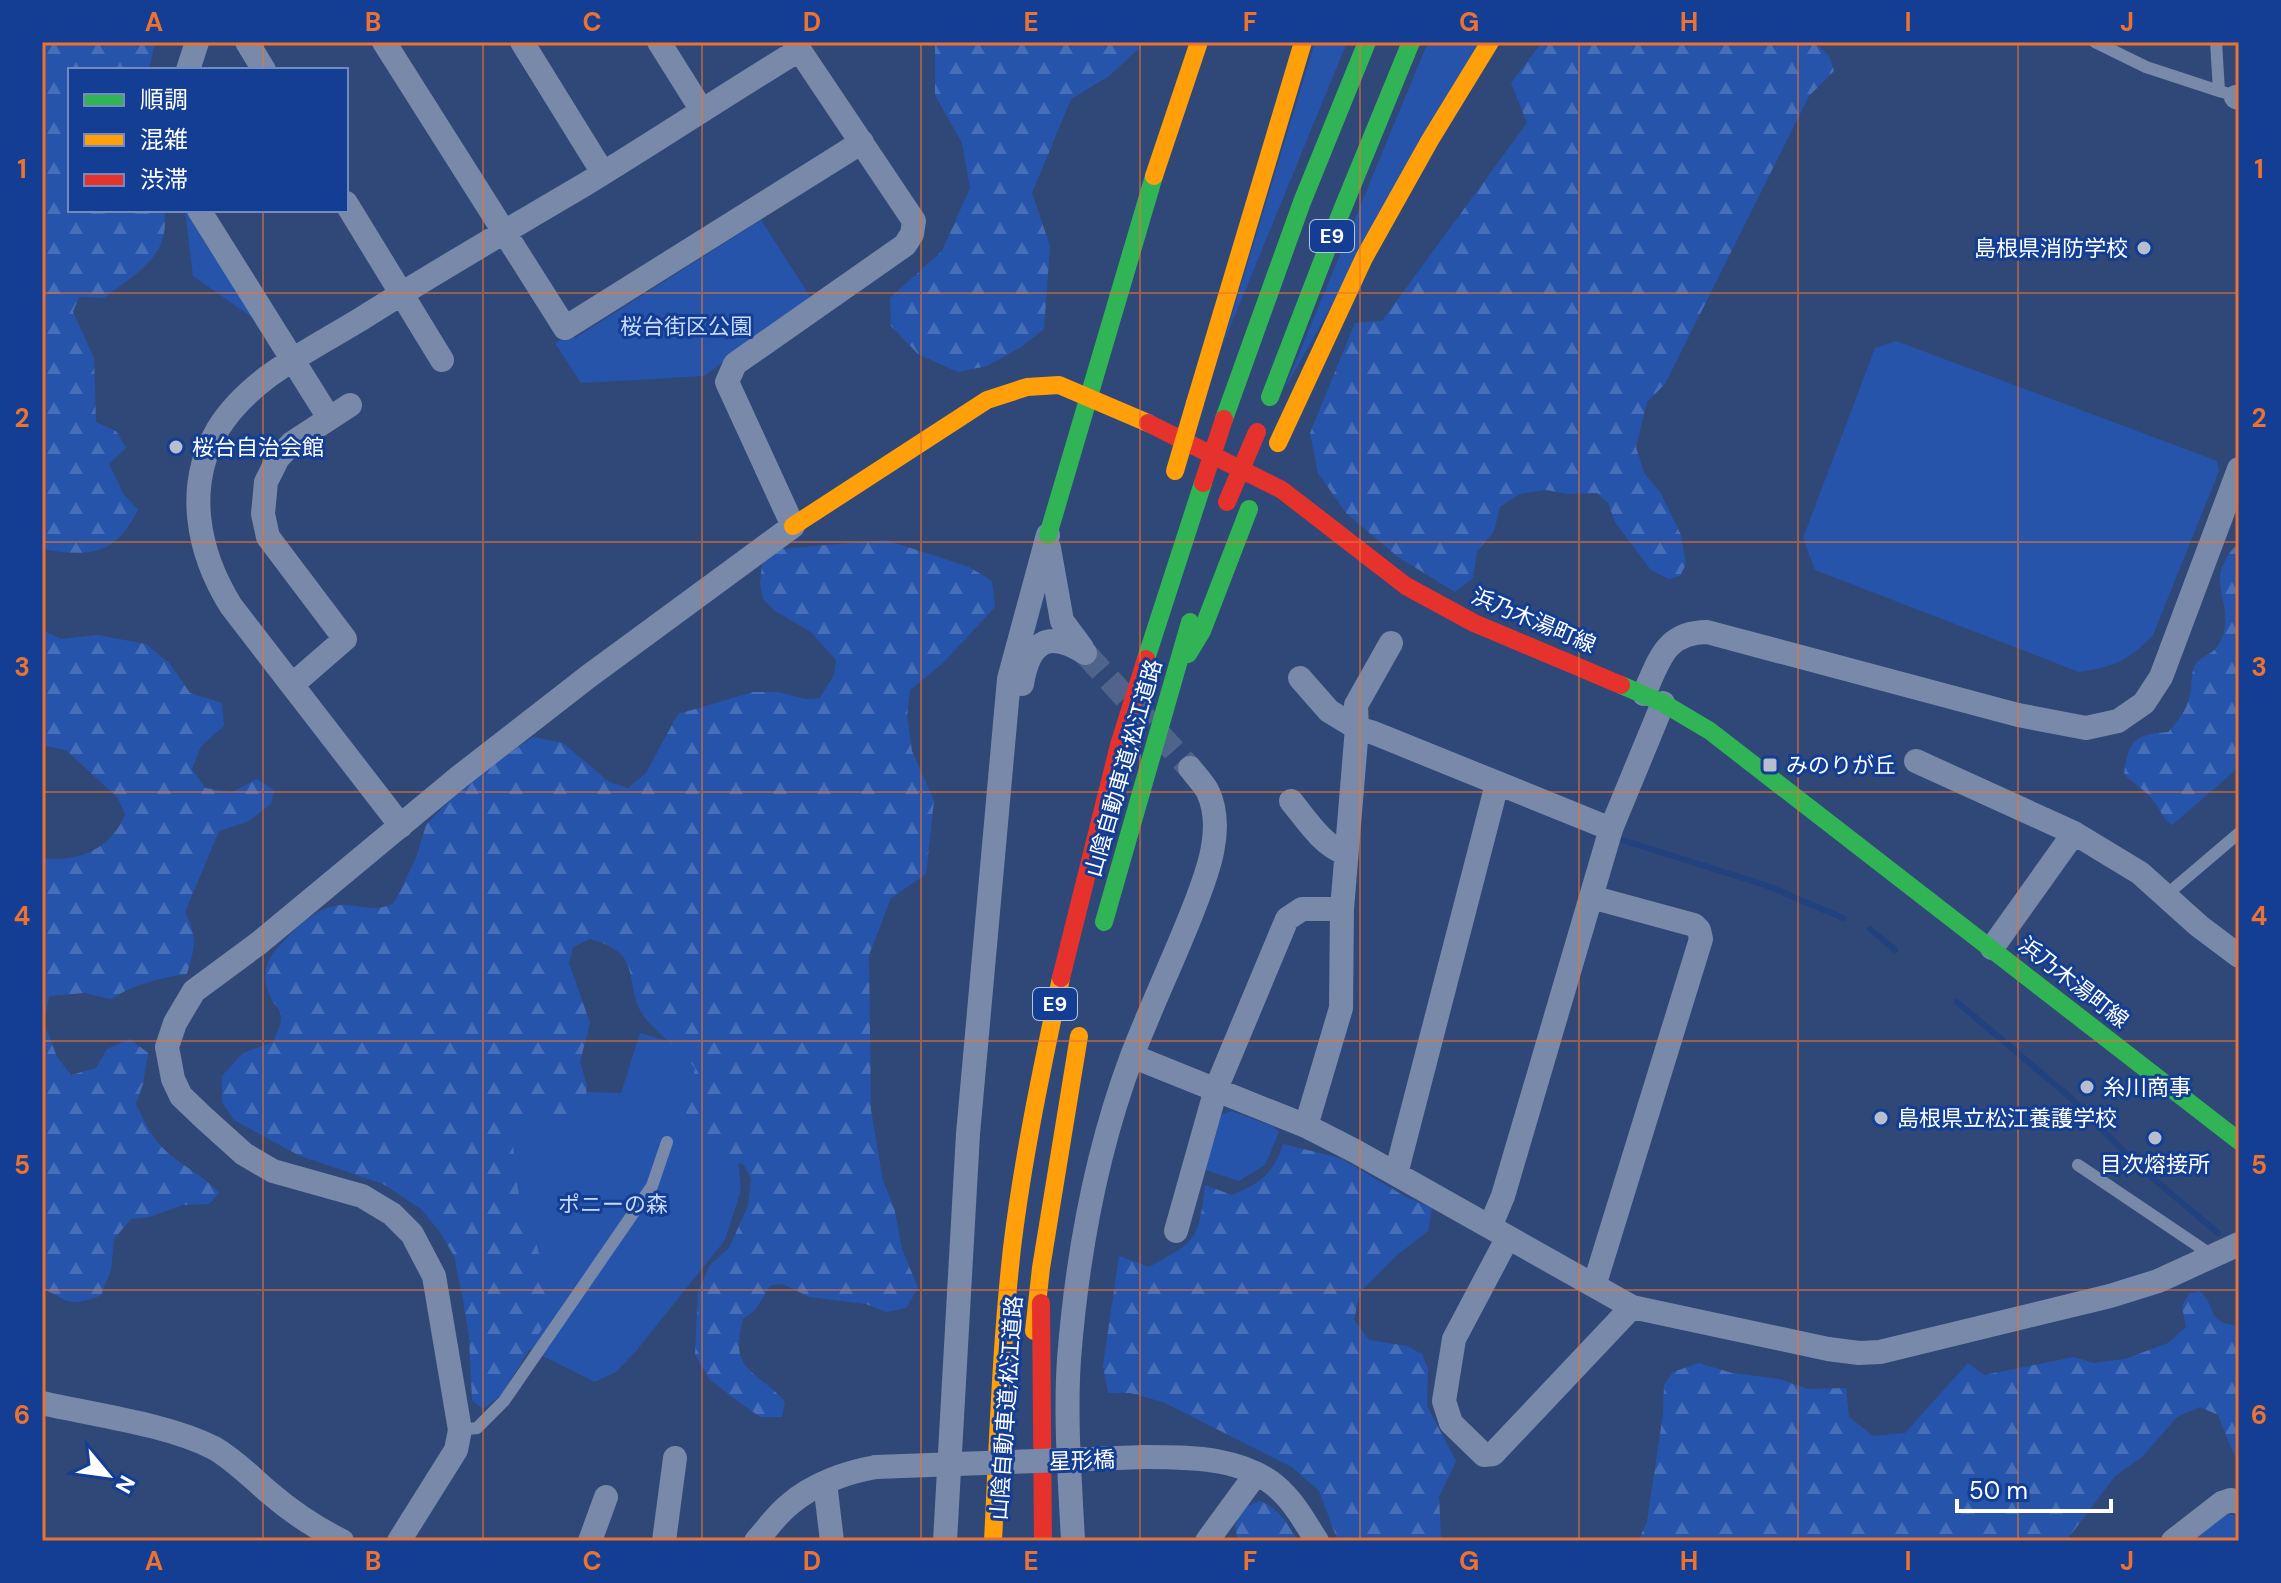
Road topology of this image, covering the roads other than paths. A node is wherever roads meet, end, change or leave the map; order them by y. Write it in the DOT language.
graph roads {
  1 [pos="197,42"];
  2 [pos="247,42"];
  3 [pos="384,42"];
  4 [pos="522,42"];
  5 [pos="659,42"];
  6 [pos="1199,42"];
  7 [pos="1303,42"];
  8 [pos="1367,42"];
  9 [pos="1411,42"];
  10 [pos="1490,42"];
  11 [pos="2095,42"];
  12 [pos="2216,42"];
  13 [pos="797,46"];
  14 [pos="189,68"];
  15 [pos="263,68"];
  16 [pos="2232,95"];
  17 [pos="701,109"];
  18 [pos="862,142"];
  19 [pos="603,173"];
  20 [pos="348,206"];
  21 [pos="200,212"];
  22 [pos="504,232"];
  23 [pos="402,294"];
  24 [pos="295,360"];
  25 [pos="442,360"];
  26 [pos="1087,396"];
  27 [pos="350,405"];
  28 [pos="329,418"];
  29 [pos="2239,469"];
  30 [pos="1173,478"];
  31 [pos="1225,509"];
  32 [pos="793,526"];
  33 [pos="1048,535"];
  34 [pos="1209,561"];
  35 [pos="1391,643"];
  36 [pos="1173,678"];
  37 [pos="1300,678"];
  38 [pos="292,685"];
  39 [pos="1653,698"];
  40 [pos="1357,728"];
  41 [pos="1916,761"];
  42 [pos="1190,768"];
  43 [pos="1000,780"];
  44 [pos="1497,784"];
  45 [pos="1291,801"];
  46 [pos="401,826"];
  47 [pos="1611,829"];
  48 [pos="2074,833"];
  49 [pos="2239,833"];
  50 [pos="1078,834"];
  51 [pos="1345,853"];
  52 [pos="2165,896"];
  53 [pos="1591,897"];
  54 [pos="1342,909"];
  55 [pos="1099,941"];
  56 [pos="1992,948"];
  57 [pos="2239,956"];
  58 [pos="1084,1011"];
  59 [pos="1132,1056"];
  60 [pos="1216,1089"];
  61 [pos="1306,1126"];
  62 [pos="1029,1130"];
  63 [pos="2239,1141"];
  64 [pos="667,1142"];
  65 [pos="2078,1165"];
  66 [pos="1396,1174"];
  67 [pos="1176,1231"];
  68 [pos="1499,1232"];
  69 [pos="2239,1244"];
  70 [pos="2213,1256"];
  71 [pos="1041,1268"];
  72 [pos="1595,1283"];
  73 [pos="1632,1307"];
  74 [pos="1002,1354"];
  75 [pos="42,1403"];
  76 [pos="982,1419"];
  77 [pos="460,1430"];
  78 [pos="977,1448"];
  79 [pos="675,1458"];
  80 [pos="1256,1474"];
  81 [pos="1023,1478"];
  82 [pos="976,1479"];
  83 [pos="825,1483"];
  84 [pos="606,1497"];
  85 [pos="2239,1502"];
  86 [pos="342,1541"];
  87 [pos="399,1541"];
  88 [pos="590,1541"];
  89 [pos="664,1541"];
  90 [pos="756,1541"];
  91 [pos="832,1541"];
  92 [pos="945,1541"];
  93 [pos="993,1541"];
  94 [pos="1043,1541"];
  95 [pos="1073,1541"];
  96 [pos="1207,1541"];
  97 [pos="1317,1541"];
  98 [pos="2173,1541"];
  1 -- 14 [label="street"];
  2 -- 15 [label="street"];
  3 -- 22 [label="street"];
  4 -- 19 [label="street"];
  5 -- 17 [label="street"];
  6 -- 26 [label="main road"];
  7 -- 30 [label="main road, bridge"];
  8 -- 62 [label="main road, 山陰自動車道;松江道路 / E9, bridge"];
  9 -- 31 [label="main road, E9, bridge"];
  10 -- 36 [label="main road"];
  11 -- 16 [label="lane"];
  12 -- 16 [label="lane"];
  13 -- 17 [label="street"];
  13 -- 18 [label="street"];
  17 -- 19 [label="street"];
  18 -- 22 [label="street"];
  18 -- 32 [label="street"];
  19 -- 22 [label="street"];
  20 -- 23 [label="street"];
  21 -- 24 [label="street"];
  22 -- 23 [label="street"];
  23 -- 24 [label="street"];
  23 -- 25 [label="street"];
  24 -- 28 [label="street"];
  24 -- 38 [label="street"];
  26 -- 32 [label="main road, 浜乃木湯町線"];
  26 -- 33 [label="main road"];
  26 -- 39 [label="main road, 浜乃木湯町線"];
  27 -- 28 [label="street"];
  28 -- 38 [label="street"];
  29 -- 39 [label="street"];
  32 -- 46 [label="street"];
  33 -- 43 [label="street"];
  33 -- 43 [label="street"];
  34 -- 36 [label="main road, 山陰自動車道;松江道路"];
  35 -- 40 [label="street"];
  36 -- 55 [label="main road, 山陰自動車道;松江道路"];
  37 -- 40 [label="street"];
  38 -- 46 [label="street"];
  39 -- 47 [label="street"];
  39 -- 56 [label="main road, 浜乃木湯町線"];
  40 -- 44 [label="street"];
  40 -- 51 [label="street"];
  41 -- 48 [label="street"];
  42 -- 59 [label="street"];
  43 -- 92 [label="street"];
  44 -- 47 [label="street"];
  44 -- 66 [label="street"];
  45 -- 51 [label="street"];
  46 -- 77 [label="street"];
  47 -- 53 [label="street"];
  48 -- 52 [label="street"];
  48 -- 56 [label="street"];
  49 -- 52 [label="lane"];
  50 -- 62 [label="main road"];
  51 -- 54 [label="street"];
  52 -- 57 [label="street"];
  53 -- 68 [label="street"];
  53 -- 72 [label="street"];
  54 -- 60 [label="street"];
  54 -- 61 [label="street"];
  56 -- 63 [label="main road, 浜乃木湯町線"];
  58 -- 71 [label="main road, 山陰自動車道;松江道路 / E9"];
  59 -- 60 [label="street"];
  59 -- 95 [label="street"];
  60 -- 61 [label="street"];
  60 -- 67 [label="street"];
  61 -- 66 [label="street"];
  62 -- 74 [label="main road, 山陰自動車道;松江道路 / E9"];
  64 -- 77 [label="lane"];
  65 -- 70 [label="lane"];
  66 -- 68 [label="street"];
  68 -- 72 [label="street"];
  68 -- 73 [label="street"];
  69 -- 70 [label="street"];
  70 -- 73 [label="street"];
  71 -- 81 [label="main road, 山陰自動車道;松江道路 / E9"];
  71 -- 94 [label="main road"];
  72 -- 73 [label="street"];
  74 -- 76 [label="main road"];
  74 -- 93 [label="main road, 山陰自動車道;松江道路 / E9"];
  75 -- 86 [label="street"];
  77 -- 87 [label="street"];
  78 -- 82 [label="main road"];
  79 -- 89 [label="street"];
  80 -- 83 [label="street, 星形橋, bridge"];
  80 -- 96 [label="street"];
  80 -- 97 [label="street, 星形橋"];
  83 -- 90 [label="street, 星形橋"];
  83 -- 91 [label="street"];
  84 -- 88 [label="street"];
  85 -- 98 [label="street"];
}
